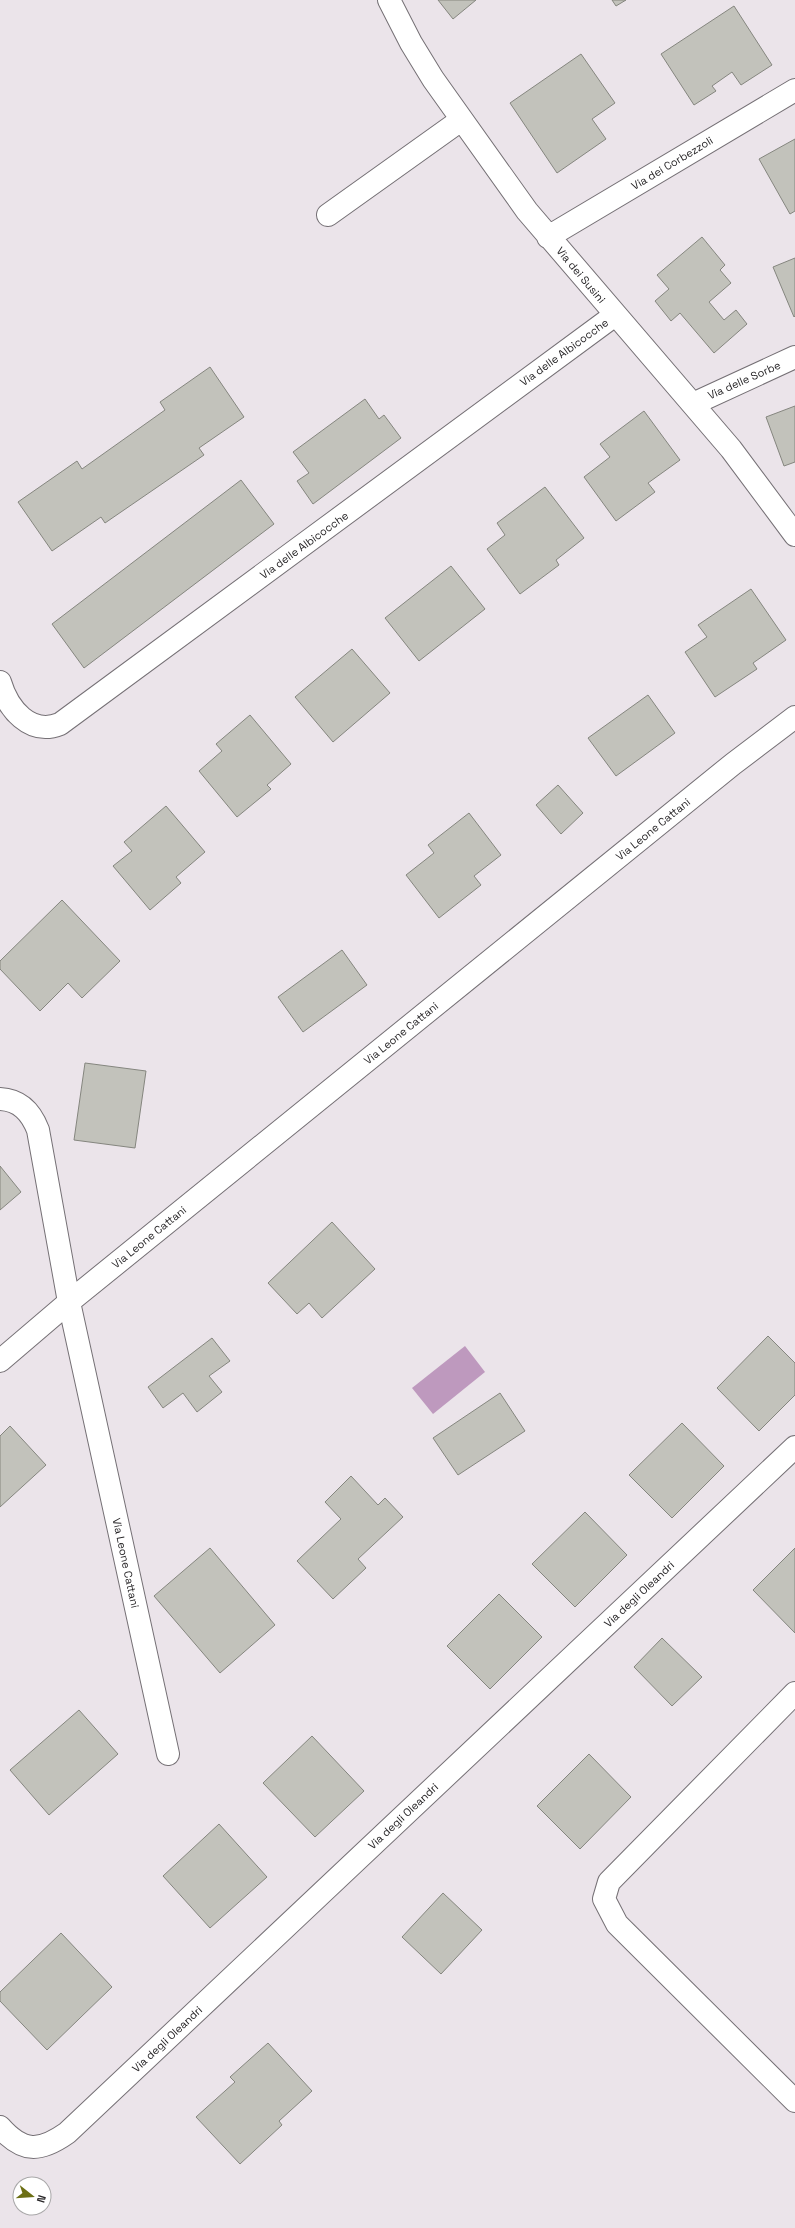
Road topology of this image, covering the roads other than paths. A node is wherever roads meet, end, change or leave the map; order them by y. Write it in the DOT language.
graph roads {
  1 [pos="390,0"];
  2 [pos="795,90"];
  3 [pos="461,120"];
  4 [pos="328,215"];
  5 [pos="548,236"];
  6 [pos="615,315"];
  7 [pos="795,357"];
  8 [pos="692,404"];
  9 [pos="795,535"];
  10 [pos="0,682"];
  11 [pos="795,717"];
  12 [pos="795,734"];
  13 [pos="733,764"];
  14 [pos="0,1099"];
  15 [pos="69,1302"];
  16 [pos="0,1361"];
  17 [pos="795,1447"];
  18 [pos="795,1693"];
  19 [pos="168,1754"];
  20 [pos="795,2101"];
  21 [pos="0,2127"];
  1 -- 3 [label="street, Via dei Susini"];
  2 -- 5 [label="street, Via dei Corbezzoli"];
  3 -- 4 [label="street"];
  3 -- 5 [label="street, Via dei Susini"];
  5 -- 6 [label="street, Via dei Susini"];
  6 -- 8 [label="street, Via dei Susini"];
  6 -- 10 [label="street, Via delle Albicocche"];
  7 -- 8 [label="street, Via delle Sorbe"];
  8 -- 9 [label="street, Via dei Susini"];
  11 -- 13 [label="street, Via Leone Cattani"];
  12 -- 13 [label="street, Via Leone Cattani"];
  13 -- 15 [label="street, Via Leone Cattani"];
  14 -- 15 [label="street, Via Leone Cattani"];
  15 -- 16 [label="street, Via Leone Cattani"];
  15 -- 19 [label="street, Via Leone Cattani"];
  17 -- 21 [label="street, Via degli Oleandri"];
  18 -- 20 [label="street"];
}
